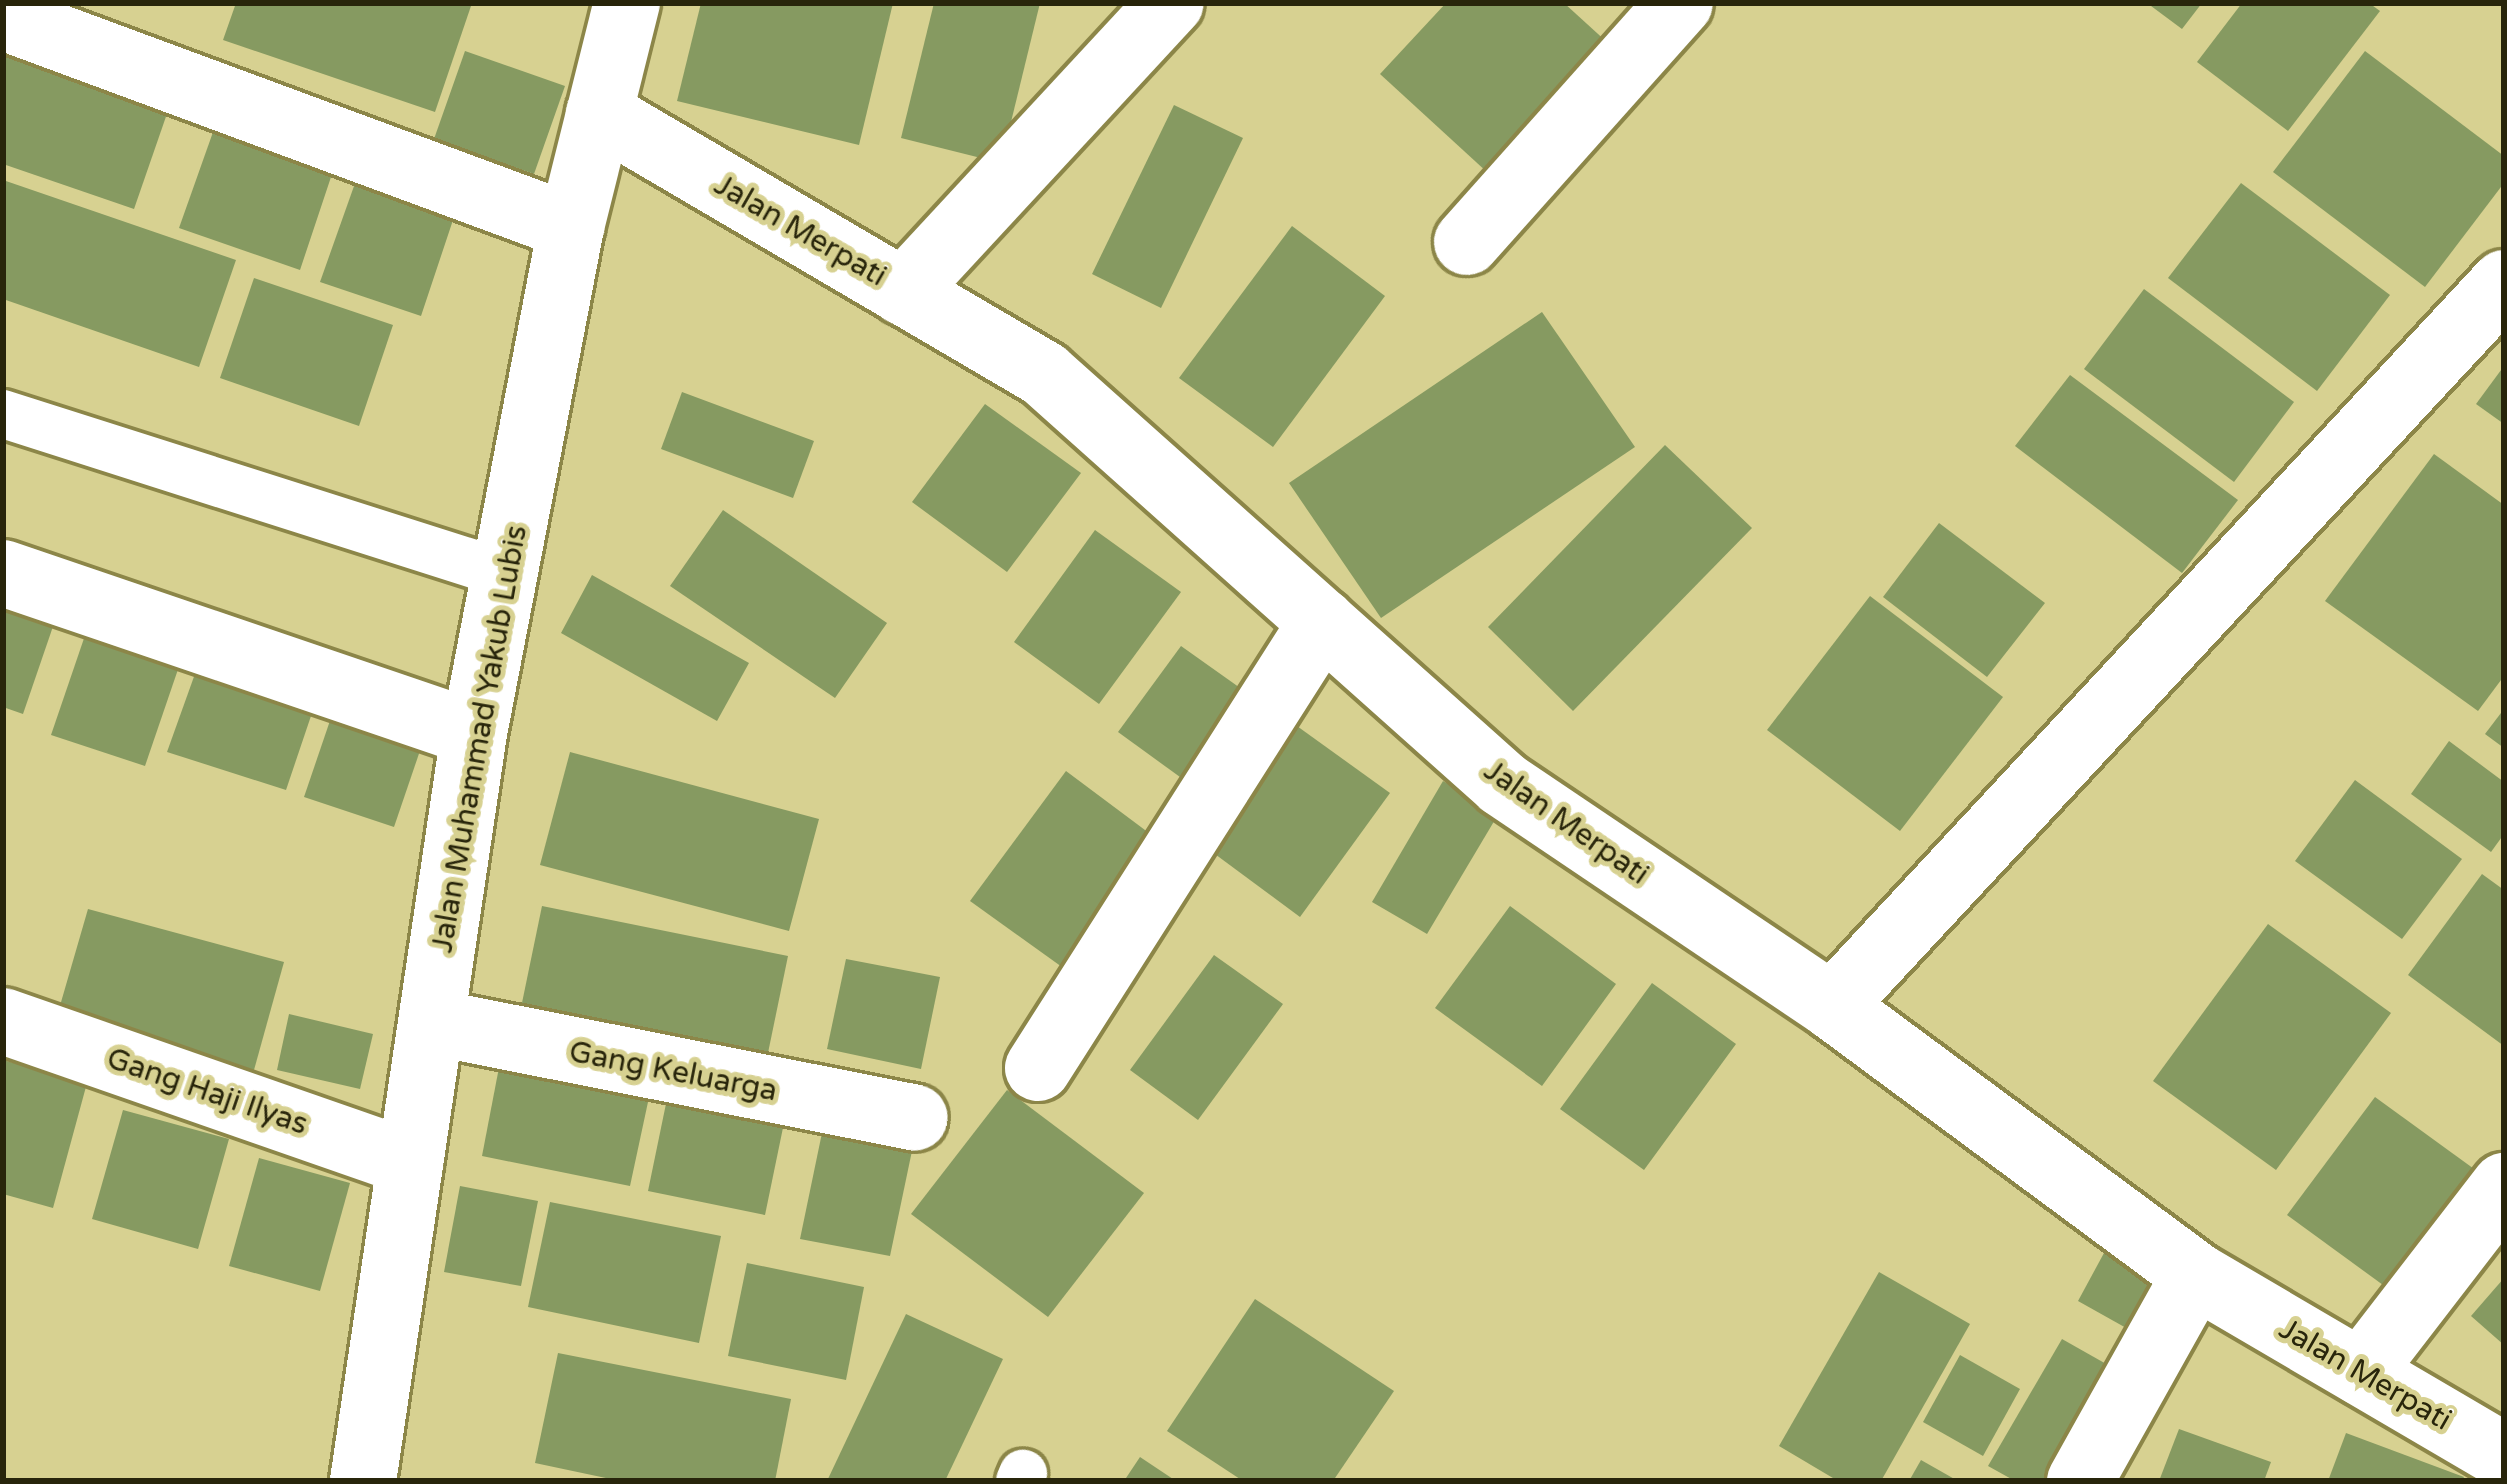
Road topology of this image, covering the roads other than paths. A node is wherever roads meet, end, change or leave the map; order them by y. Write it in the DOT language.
graph roads {
  1 [pos="627,3"];
  2 [pos="1171,3"];
  3 [pos="1680,3"];
  4 [pos="3,17"];
  5 [pos="599,113"];
  6 [pos="571,227"];
  7 [pos="1467,242"];
  8 [pos="2504,283"];
  9 [pos="903,292"];
  10 [pos="3,414"];
  11 [pos="3,573"];
  12 [pos="508,574"];
  13 [pos="1322,622"];
  14 [pos="474,733"];
  15 [pos="1832,1006"];
  16 [pos="3,1021"];
  17 [pos="432,1022"];
  18 [pos="1038,1067"];
  19 [pos="915,1118"];
  20 [pos="410,1163"];
  21 [pos="2504,1186"];
  22 [pos="2195,1276"];
  23 [pos="2361,1372"];
  24 [pos="2504,1456"];
  25 [pos="363,1481"];
  26 [pos="2080,1481"];
  1 -- 5 [label="street, Jalan Muhammad Yakub Lubis"];
  2 -- 9 [label="street"];
  3 -- 7 [label="street"];
  4 -- 6 [label="street"];
  5 -- 6 [label="street, Jalan Muhammad Yakub Lubis"];
  5 -- 9 [label="street, Jalan Merpati"];
  6 -- 12 [label="street, Jalan Muhammad Yakub Lubis"];
  8 -- 15 [label="street"];
  9 -- 13 [label="street, Jalan Merpati"];
  10 -- 12 [label="lane"];
  11 -- 14 [label="street"];
  12 -- 14 [label="street, Jalan Muhammad Yakub Lubis"];
  13 -- 15 [label="street, Jalan Merpati"];
  13 -- 18 [label="street"];
  14 -- 17 [label="street, Jalan Muhammad Yakub Lubis"];
  15 -- 22 [label="street, Jalan Merpati"];
  16 -- 20 [label="street, Gang Haji Ilyas"];
  17 -- 19 [label="street, Gang Keluarga"];
  17 -- 20 [label="street, Jalan Muhammad Yakub Lubis"];
  20 -- 25 [label="street, Jalan Muhammad Yakub Lubis"];
  21 -- 23 [label="street"];
  22 -- 23 [label="street, Jalan Merpati"];
  22 -- 26 [label="street"];
  23 -- 24 [label="street, Jalan Merpati"];
}
